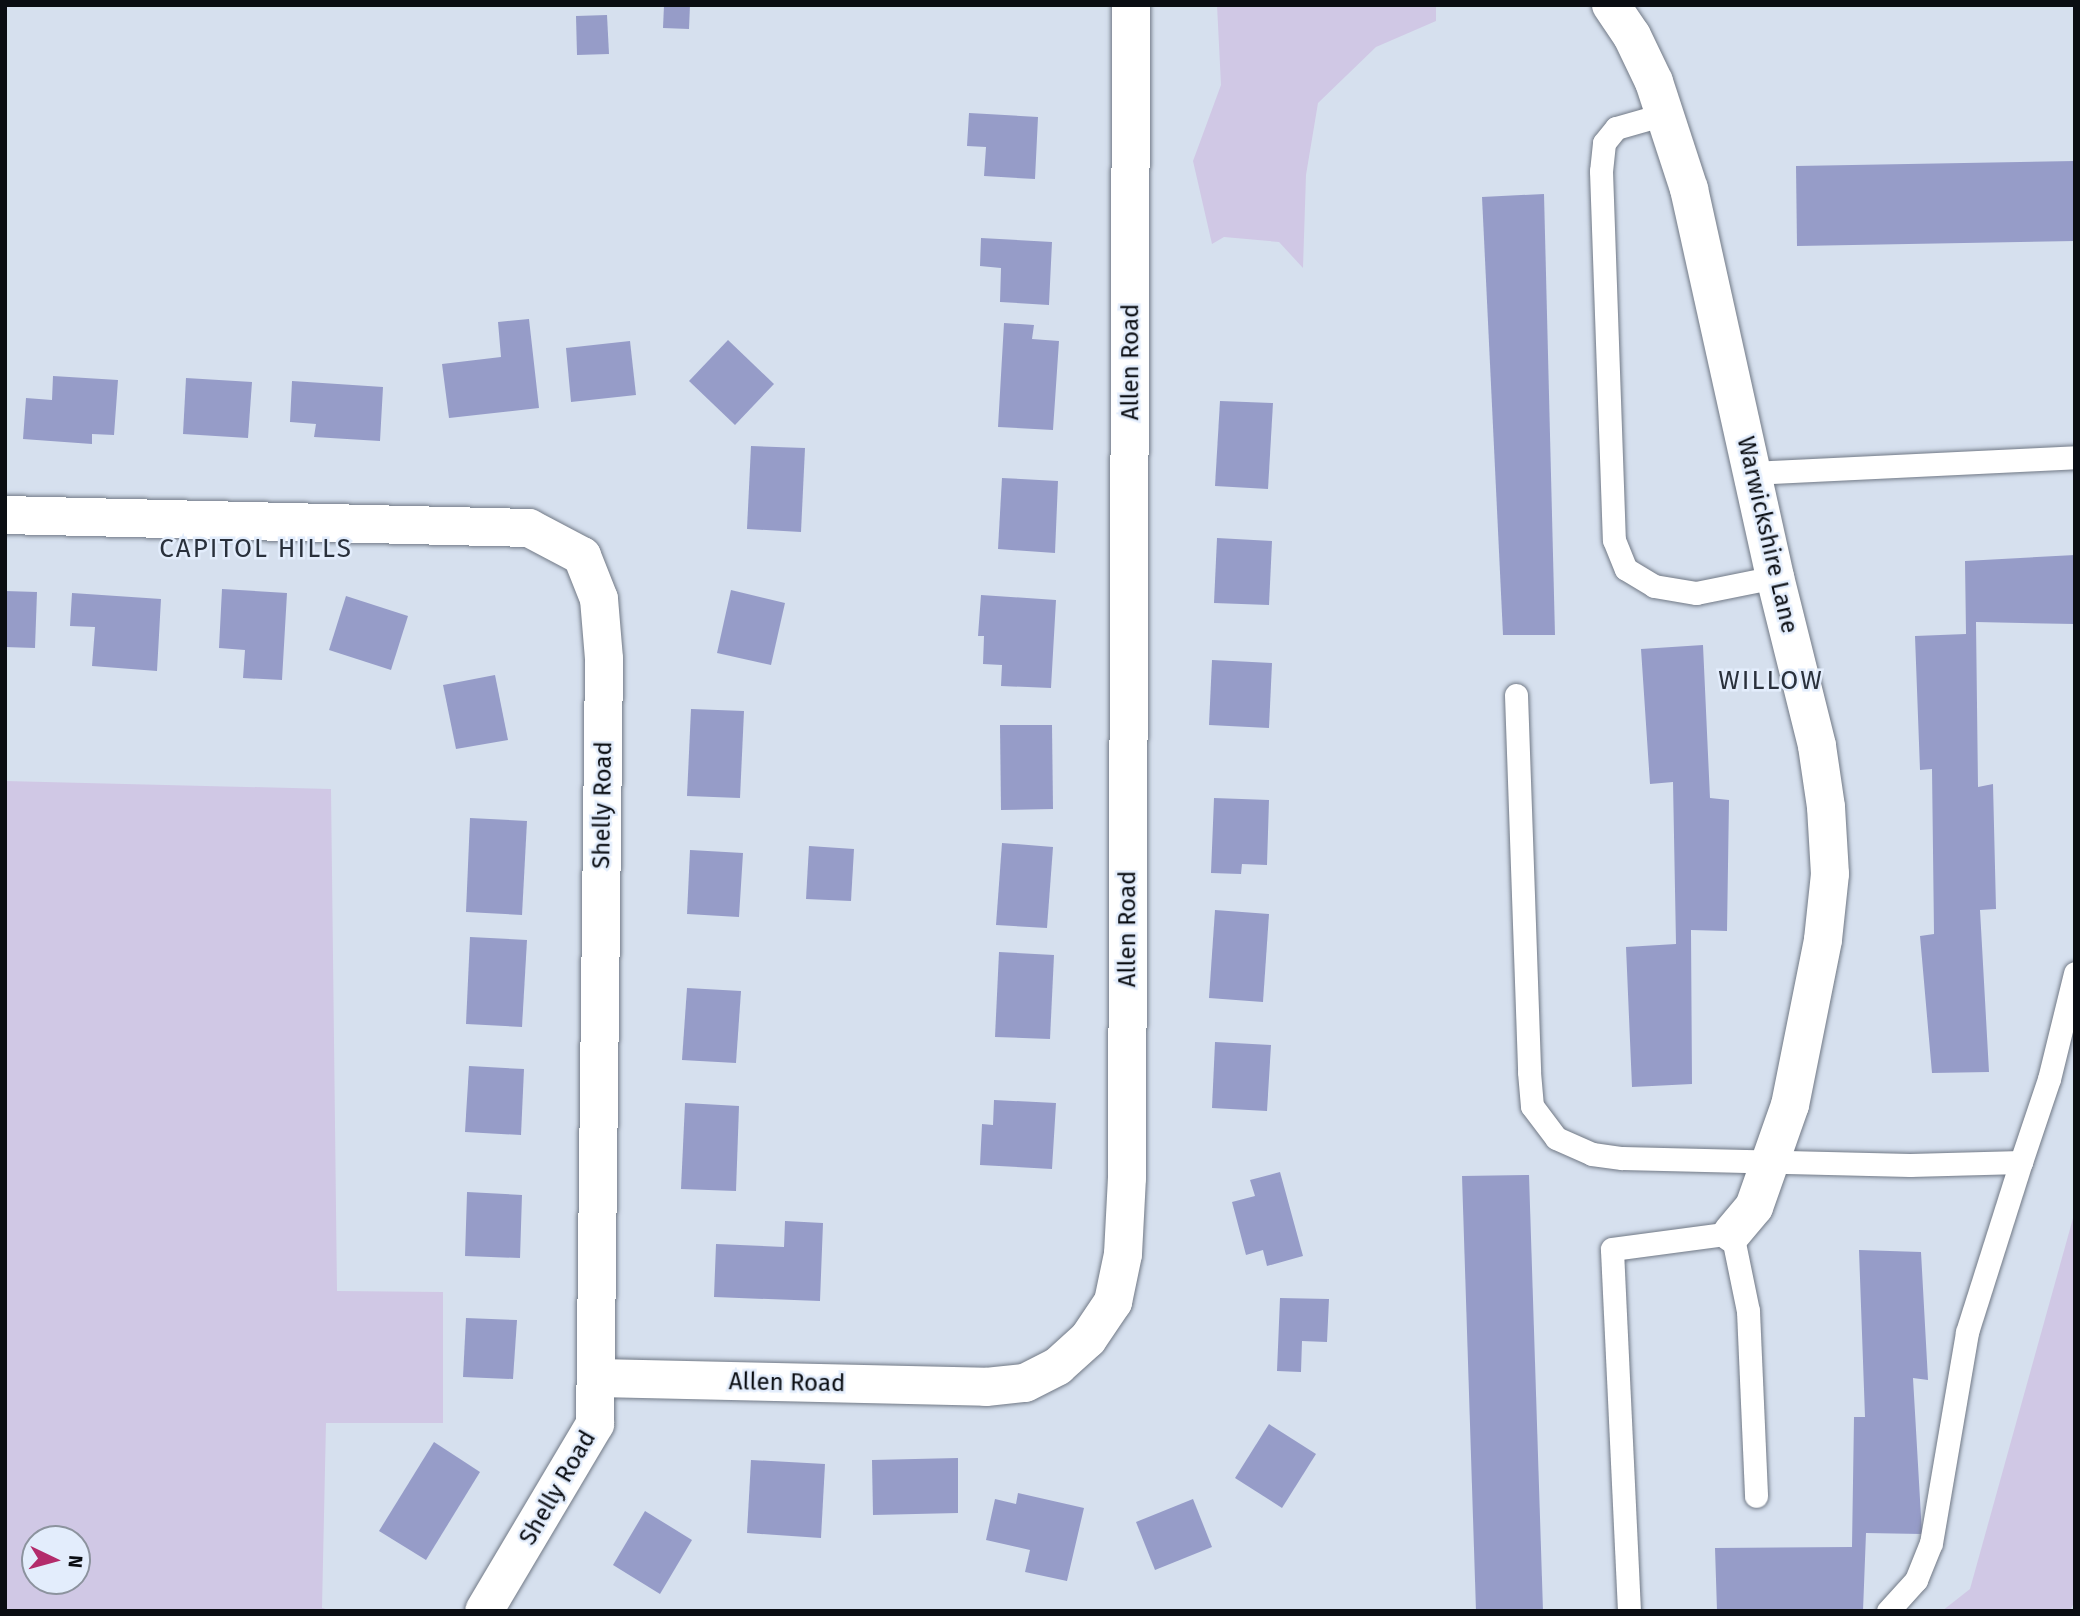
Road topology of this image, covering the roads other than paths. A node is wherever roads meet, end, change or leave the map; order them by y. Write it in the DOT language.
graph roads {
  1 [pos="1131,5"];
  2 [pos="1611,5"];
  3 [pos="1665,114"];
  4 [pos="2075,457"];
  5 [pos="1752,473"];
  6 [pos="5,515"];
  7 [pos="1774,577"];
  8 [pos="1516,695"];
  9 [pos="2075,973"];
  10 [pos="1772,1160"];
  11 [pos="2021,1162"];
  12 [pos="1732,1234"];
  13 [pos="598,1378"];
  14 [pos="1756,1496"];
  15 [pos="484,1611"];
  16 [pos="1629,1611"];
  17 [pos="1888,1611"];
  1 -- 13 [label="street, Allen Road"];
  2 -- 3 [label="street, Warwickshire Lane"];
  3 -- 5 [label="street, Warwickshire Lane"];
  3 -- 7 [label="lane"];
  4 -- 5 [label="lane"];
  5 -- 7 [label="street, Warwickshire Lane"];
  6 -- 13 [label="street, Shelly Road"];
  7 -- 10 [label="street, Warwickshire Lane"];
  8 -- 10 [label="lane"];
  9 -- 11 [label="lane"];
  10 -- 11 [label="lane"];
  10 -- 12 [label="street, Warwickshire Lane"];
  11 -- 17 [label="lane"];
  12 -- 14 [label="lane"];
  12 -- 16 [label="lane"];
  13 -- 15 [label="street, Shelly Road"];
}
